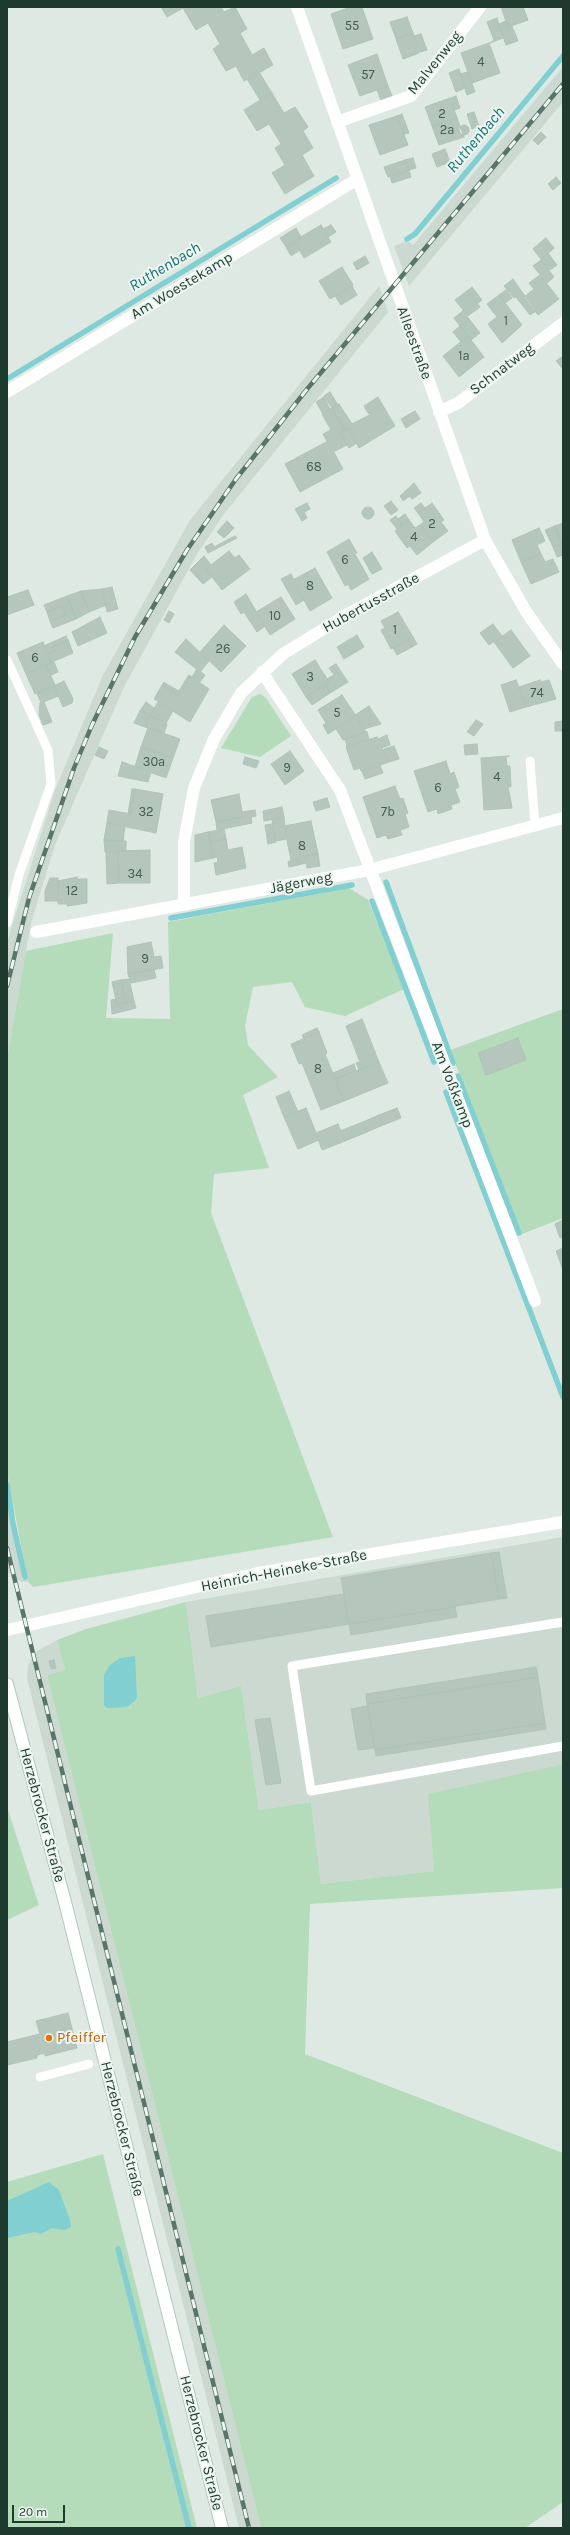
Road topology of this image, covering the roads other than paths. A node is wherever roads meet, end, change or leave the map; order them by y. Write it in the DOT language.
graph roads {
  1 [pos="297,7"];
  2 [pos="480,7"];
  3 [pos="337,122"];
  4 [pos="356,180"];
  5 [pos="563,323"];
  6 [pos="7,392"];
  7 [pos="439,412"];
  8 [pos="485,540"];
  9 [pos="7,660"];
  10 [pos="563,664"];
  11 [pos="262,672"];
  12 [pos="530,761"];
  13 [pos="563,818"];
  14 [pos="535,826"];
  15 [pos="369,870"];
  16 [pos="184,905"];
  17 [pos="7,923"];
  18 [pos="36,932"];
  19 [pos="535,1300"];
  20 [pos="563,1522"];
  21 [pos="563,1622"];
  22 [pos="7,1630"];
  23 [pos="7,1684"];
  24 [pos="563,1746"];
  25 [pos="89,2064"];
  26 [pos="40,2077"];
  27 [pos="222,2528"];
  1 -- 3 [label="street, Alleestraße"];
  2 -- 3 [label="street, Malvenweg"];
  3 -- 4 [label="street, Alleestraße"];
  4 -- 6 [label="street, Am Woestekamp"];
  4 -- 7 [label="street, Alleestraße"];
  5 -- 7 [label="street, Schnatweg"];
  7 -- 8 [label="street, Alleestraße"];
  8 -- 10 [label="street, Alleestraße"];
  8 -- 11 [label="street, Hubertusstraße"];
  9 -- 17 [label="lane"];
  11 -- 15 [label="street"];
  11 -- 16 [label="street, Hubertusstraße"];
  12 -- 14 [label="lane"];
  13 -- 14 [label="street, Jägerweg"];
  14 -- 15 [label="street, Jägerweg"];
  15 -- 16 [label="street, Jägerweg"];
  15 -- 19 [label="street, Am Voßkamp"];
  16 -- 18 [label="street, Jägerweg"];
  20 -- 22 [label="street, Heinrich-Heineke-Straße"];
  21 -- 24 [label="lane"];
  23 -- 27 [label="street, Herzebrocker Straße"];
  25 -- 26 [label="lane"];
}
